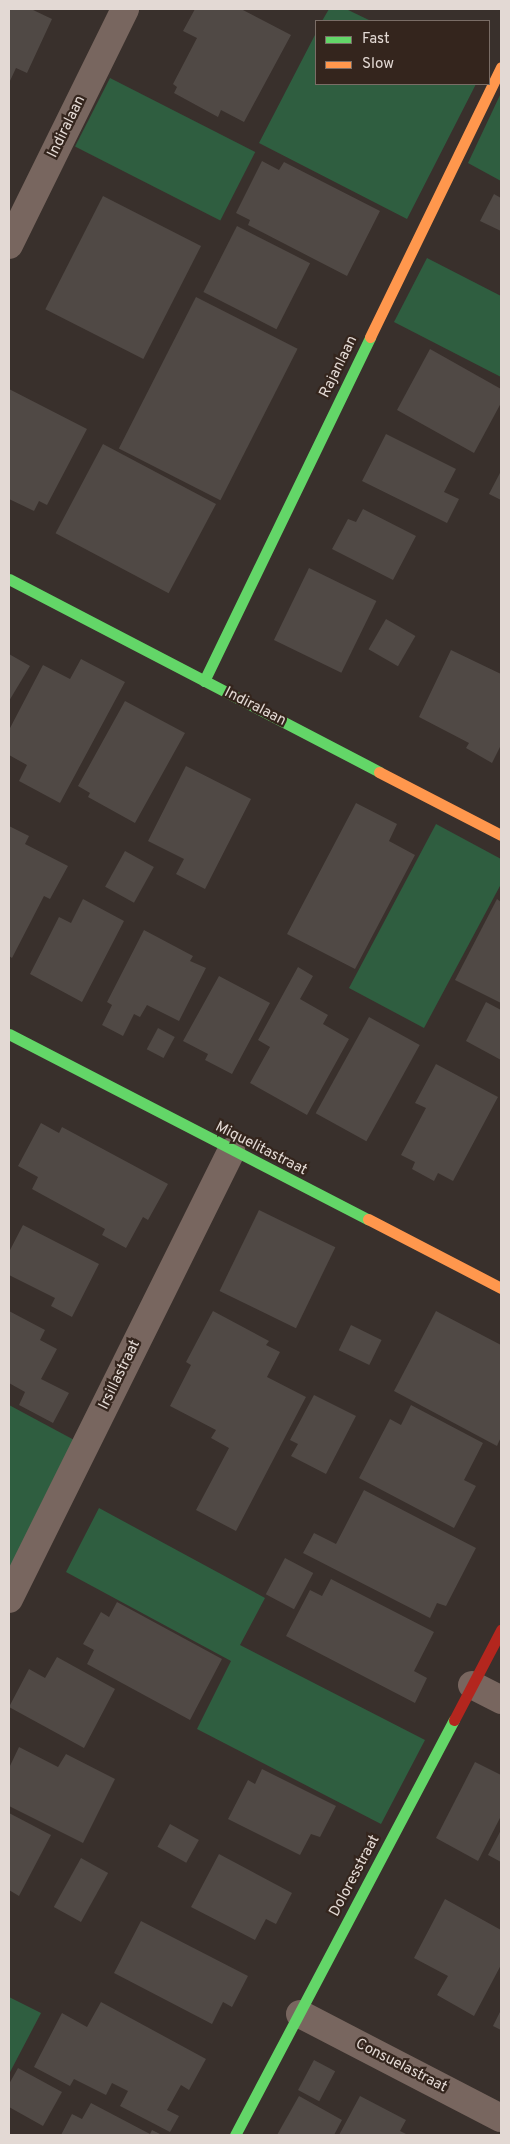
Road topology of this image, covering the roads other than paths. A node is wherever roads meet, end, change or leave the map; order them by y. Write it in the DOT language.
graph roads {
  1 [pos="125,9"];
  2 [pos="501,67"];
  3 [pos="9,245"];
  4 [pos="9,579"];
  5 [pos="204,681"];
  6 [pos="501,835"];
  7 [pos="9,1034"];
  8 [pos="232,1151"];
  9 [pos="501,1288"];
  10 [pos="9,1599"];
  11 [pos="501,1630"];
  12 [pos="472,1685"];
  13 [pos="501,1700"];
  14 [pos="300,2014"];
  15 [pos="501,2118"];
  16 [pos="235,2135"];
  1 -- 3 [label="street, Indiralaan"];
  2 -- 5 [label="street, Rajanlaan"];
  4 -- 5 [label="street, Indiralaan"];
  5 -- 6 [label="street, Indiralaan"];
  7 -- 8 [label="street, Miquelitastraat"];
  8 -- 9 [label="street, Miquelitastraat"];
  8 -- 10 [label="street, Irsillastraat"];
  11 -- 12 [label="street, Doloresstraat"];
  12 -- 13 [label="street"];
  12 -- 14 [label="street, Doloresstraat"];
  14 -- 15 [label="street, Consuelastraat"];
  14 -- 16 [label="street, Doloresstraat"];
}
